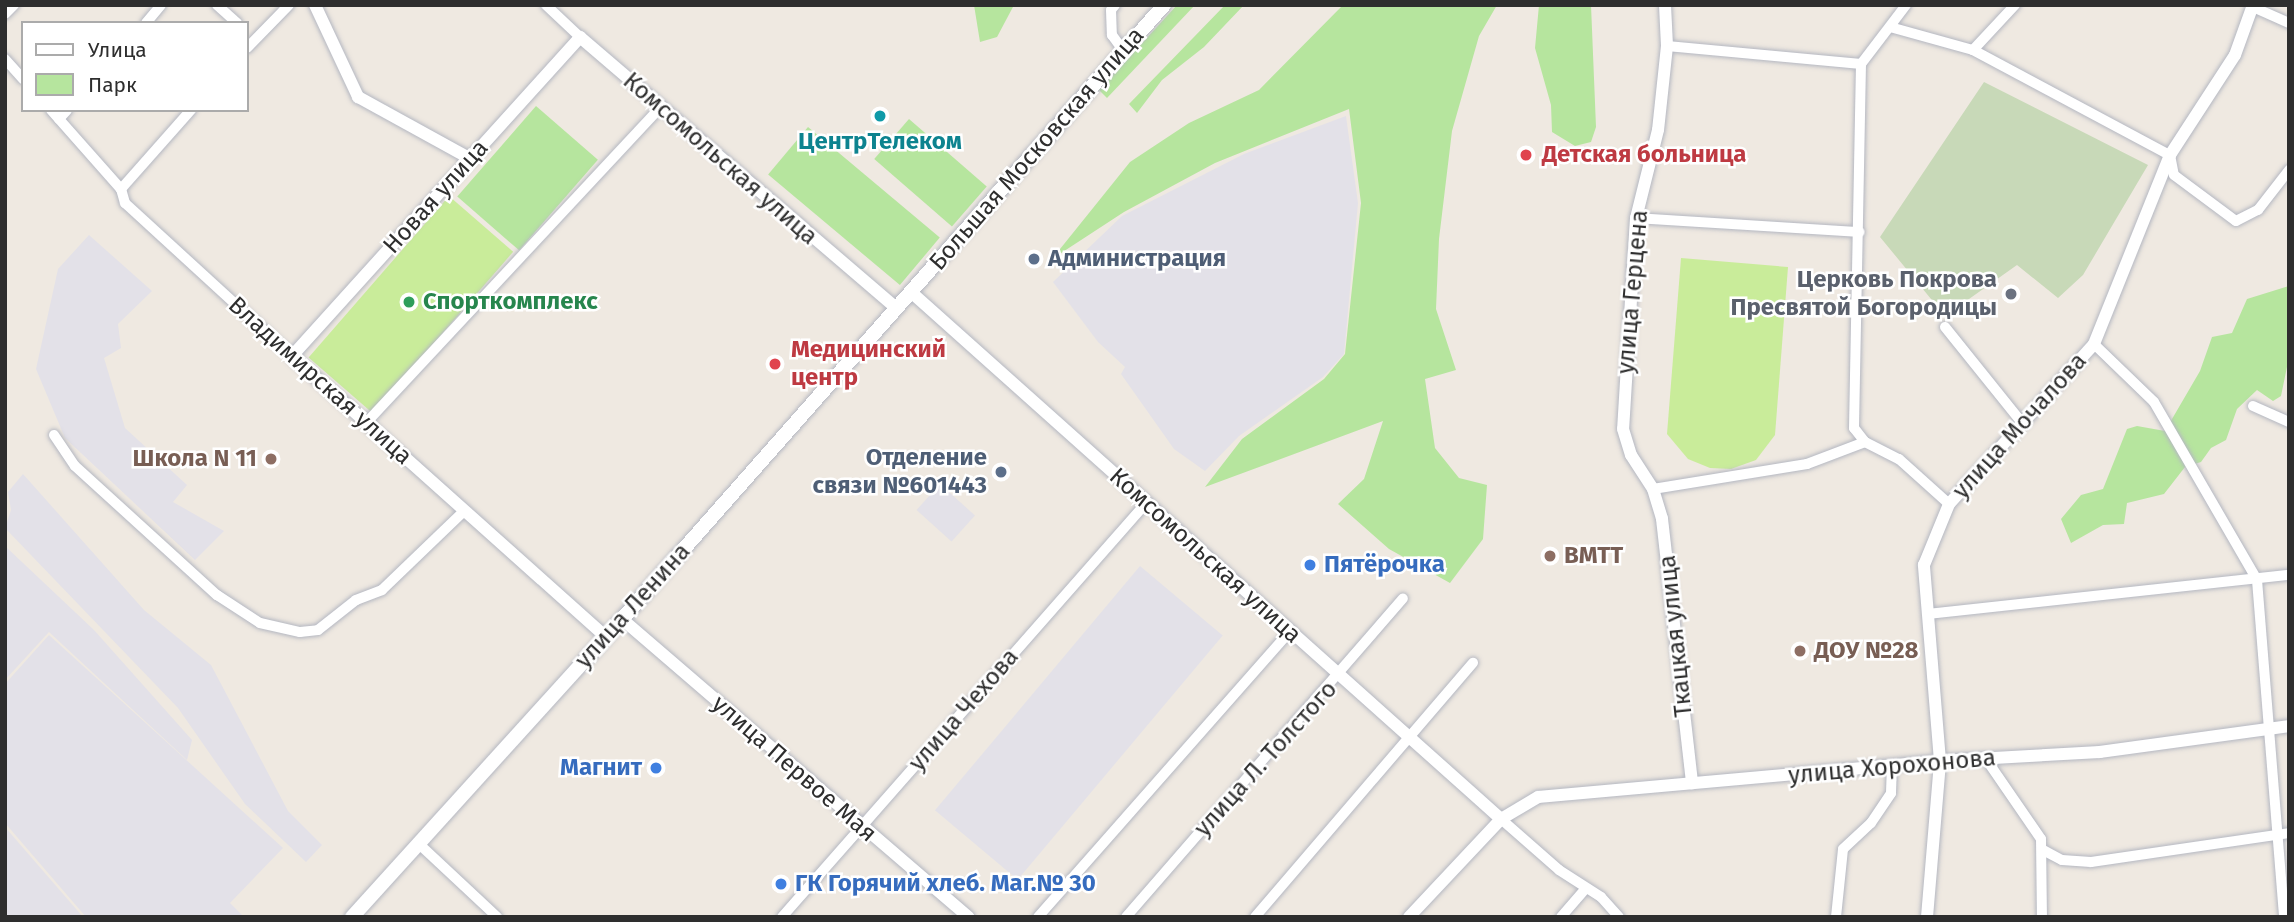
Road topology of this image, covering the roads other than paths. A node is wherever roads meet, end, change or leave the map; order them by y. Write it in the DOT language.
graph roads {
  1 [pos="13,5"];
  2 [pos="161,5"];
  3 [pos="217,5"];
  4 [pos="289,5"];
  5 [pos="315,5"];
  6 [pos="546,5"];
  7 [pos="1164,5"];
  8 [pos="1665,5"];
  9 [pos="1906,5"];
  10 [pos="2015,5"];
  11 [pos="2253,6"];
  12 [pos="1111,7"];
  13 [pos="5,14"];
  14 [pos="147,21"];
  15 [pos="235,21"];
  16 [pos="2289,23"];
  17 [pos="1890,27"];
  18 [pos="251,35"];
  19 [pos="580,37"];
  20 [pos="1667,46"];
  21 [pos="1123,50"];
  22 [pos="1973,50"];
  23 [pos="5,59"];
  24 [pos="1861,64"];
  25 [pos="21,77"];
  26 [pos="660,108"];
  27 [pos="53,112"];
  28 [pos="65,112"];
  29 [pos="189,112"];
  30 [pos="59,119"];
  31 [pos="2170,155"];
  32 [pos="471,159"];
  33 [pos="2289,170"];
  34 [pos="121,189"];
  35 [pos="1636,218"];
  36 [pos="1860,232"];
  37 [pos="911,292"];
  38 [pos="896,308"];
  39 [pos="1945,327"];
  40 [pos="2094,344"];
  41 [pos="292,356"];
  42 [pos="2253,406"];
  43 [pos="2289,422"];
  44 [pos="366,423"];
  45 [pos="2023,424"];
  46 [pos="54,435"];
  47 [pos="1865,442"];
  48 [pos="1653,489"];
  49 [pos="1146,502"];
  50 [pos="1949,504"];
  51 [pos="463,512"];
  52 [pos="2289,575"];
  53 [pos="2257,580"];
  54 [pos="1403,598"];
  55 [pos="1928,614"];
  56 [pos="622,619"];
  57 [pos="1289,632"];
  58 [pos="606,637"];
  59 [pos="1473,663"];
  60 [pos="1340,677"];
  61 [pos="2289,726"];
  62 [pos="2270,729"];
  63 [pos="1408,741"];
  64 [pos="1986,759"];
  65 [pos="1940,761"];
  66 [pos="1892,765"];
  67 [pos="1692,783"];
  68 [pos="1501,819"];
  69 [pos="862,828"];
  70 [pos="2283,832"];
  71 [pos="418,843"];
  72 [pos="2043,850"];
  73 [pos="1586,889"];
  74 [pos="352,917"];
  75 [pos="497,917"];
  76 [pos="782,917"];
  77 [pos="968,917"];
  78 [pos="1038,917"];
  79 [pos="1126,917"];
  80 [pos="1255,917"];
  81 [pos="1409,917"];
  82 [pos="1561,917"];
  83 [pos="1619,917"];
  84 [pos="1836,917"];
  85 [pos="1927,917"];
  86 [pos="2042,917"];
  87 [pos="2284,917"];
  1 -- 13 [label="street"];
  2 -- 14 [label="street"];
  3 -- 15 [label="street"];
  4 -- 18 [label="street"];
  5 -- 32 [label="street"];
  6 -- 19 [label="street, Комсомольская улица"];
  7 -- 21 [label="main road, Большая Московская улица"];
  8 -- 20 [label="street, улица Герцена"];
  9 -- 17 [label="street"];
  10 -- 22 [label="street"];
  11 -- 16 [label="street"];
  11 -- 31 [label="street, улица Мочалова"];
  12 -- 21 [label="street"];
  17 -- 22 [label="street"];
  17 -- 24 [label="street"];
  19 -- 26 [label="street, Комсомольская улица"];
  19 -- 32 [label="street, Новая улица"];
  20 -- 24 [label="street"];
  20 -- 35 [label="street, улица Герцена"];
  21 -- 37 [label="main road, Большая Московская улица"];
  22 -- 31 [label="street"];
  23 -- 25 [label="street"];
  24 -- 36 [label="street"];
  26 -- 38 [label="street, Комсомольская улица"];
  26 -- 44 [label="street"];
  27 -- 30 [label="street, Владимирская улица"];
  28 -- 30 [label="street"];
  29 -- 34 [label="street"];
  30 -- 34 [label="street, Владимирская улица"];
  31 -- 33 [label="street"];
  31 -- 40 [label="street, улица Мочалова"];
  32 -- 41 [label="street, Новая улица"];
  34 -- 41 [label="street, Владимирская улица"];
  35 -- 36 [label="street"];
  35 -- 48 [label="street, улица Герцена"];
  36 -- 47 [label="street"];
  37 -- 38 [label="main road, улица Ленина"];
  37 -- 49 [label="street, Комсомольская улица"];
  38 -- 56 [label="main road, улица Ленина"];
  39 -- 45 [label="street"];
  40 -- 45 [label="street, улица Мочалова"];
  40 -- 53 [label="street"];
  41 -- 44 [label="street, Владимирская улица"];
  42 -- 43 [label="street"];
  44 -- 51 [label="street, Владимирская улица"];
  45 -- 50 [label="street, улица Мочалова"];
  46 -- 51 [label="street"];
  47 -- 48 [label="street"];
  47 -- 50 [label="street"];
  48 -- 67 [label="street, Ткацкая улица"];
  49 -- 57 [label="street, Комсомольская улица"];
  49 -- 69 [label="street, улица Чехова"];
  50 -- 55 [label="street, улица Мочалова"];
  51 -- 58 [label="street, Владимирская улица"];
  52 -- 53 [label="street"];
  53 -- 55 [label="street"];
  53 -- 62 [label="street"];
  54 -- 60 [label="street, улица Л. Толстого"];
  55 -- 65 [label="street, улица Мочалова"];
  56 -- 58 [label="main road, улица Ленина"];
  56 -- 69 [label="street, улица Первое Мая"];
  57 -- 60 [label="street, Комсомольская улица"];
  57 -- 78 [label="street"];
  58 -- 71 [label="main road, улица Ленина"];
  59 -- 63 [label="street"];
  60 -- 63 [label="street, Комсомольская улица"];
  60 -- 79 [label="street, улица Л. Толстого"];
  61 -- 62 [label="street, улица Хорохонова"];
  62 -- 64 [label="street, улица Хорохонова"];
  62 -- 70 [label="street"];
  63 -- 68 [label="street, Комсомольская улица"];
  63 -- 80 [label="street"];
  64 -- 65 [label="street, улица Хорохонова"];
  64 -- 72 [label="street"];
  65 -- 66 [label="street, улица Хорохонова"];
  65 -- 85 [label="street, улица Мочалова"];
  66 -- 67 [label="street, улица Хорохонова"];
  66 -- 84 [label="street"];
  67 -- 68 [label="street, улица Хорохонова"];
  68 -- 73 [label="street"];
  68 -- 81 [label="street, улица Хорохонова"];
  69 -- 76 [label="street, улица Чехова"];
  69 -- 77 [label="street, улица Первое Мая"];
  70 -- 72 [label="street"];
  70 -- 87 [label="street"];
  71 -- 74 [label="main road, улица Ленина"];
  71 -- 75 [label="street"];
  72 -- 86 [label="street"];
  73 -- 82 [label="street"];
  73 -- 83 [label="street"];
}
